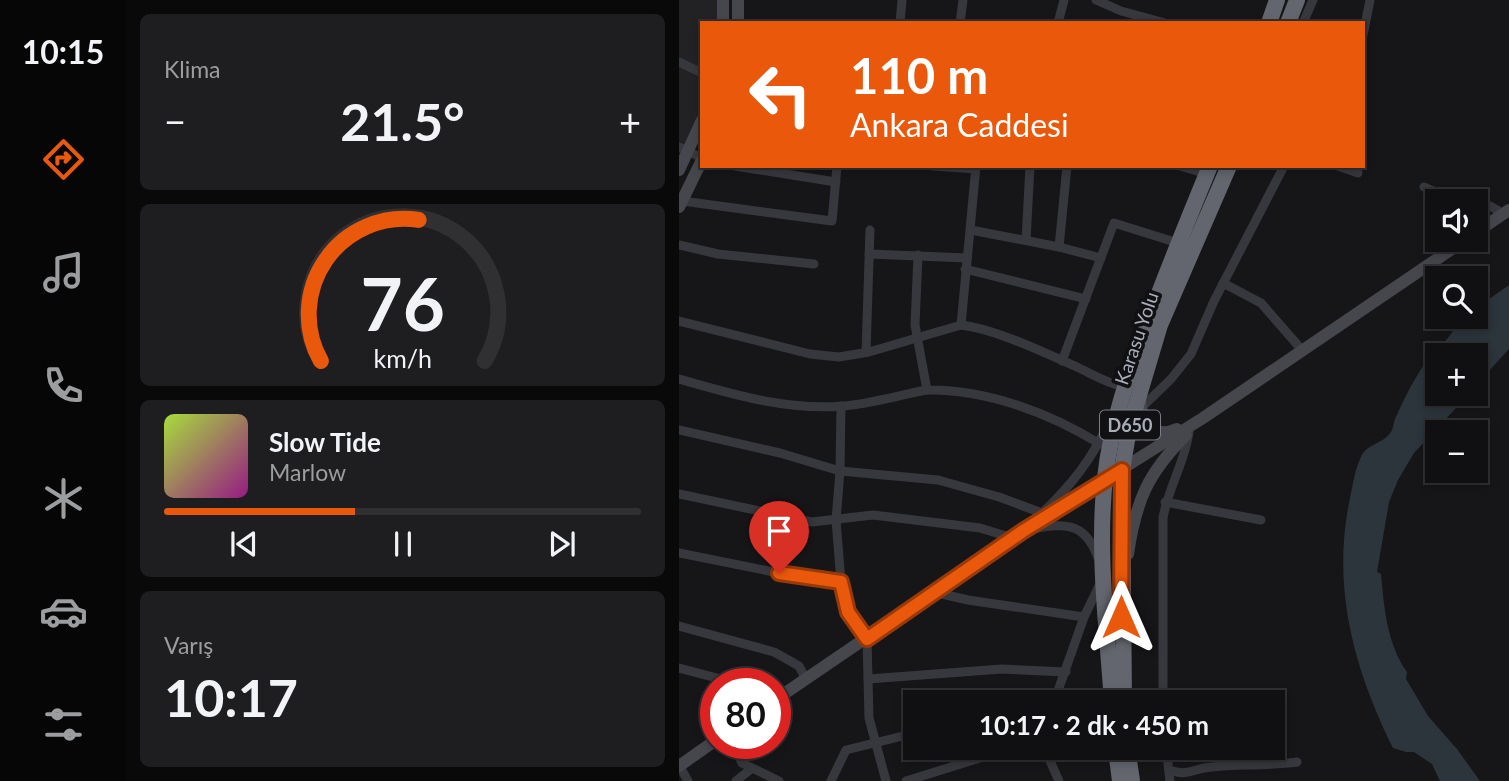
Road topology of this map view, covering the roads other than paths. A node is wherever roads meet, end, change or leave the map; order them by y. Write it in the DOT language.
graph roads {
  1 [pos="723,0"];
  2 [pos="738,0"];
  3 [pos="902,0"];
  4 [pos="963,0"];
  5 [pos="1064,0"];
  6 [pos="1095,0"];
  7 [pos="1277,0"];
  8 [pos="1297,0"];
  9 [pos="1314,0"];
  10 [pos="1370,0"];
  11 [pos="723,21"];
  12 [pos="738,21"];
  13 [pos="900,21"];
  14 [pos="960,21"];
  15 [pos="1059,21"];
  16 [pos="1158,21"];
  17 [pos="1270,21"];
  18 [pos="1289,21"];
  19 [pos="1305,21"];
  20 [pos="1365,25"];
  21 [pos="679,62"];
  22 [pos="700,72"];
  23 [pos="700,123"];
  24 [pos="683,149"];
  25 [pos="700,158"];
  26 [pos="700,163"];
  27 [pos="748,168"];
  28 [pos="837,168"];
  29 [pos="976,168"];
  30 [pos="1030,168"];
  31 [pos="1067,168"];
  32 [pos="1228,168"];
  33 [pos="1283,168"];
  34 [pos="1344,168"];
  35 [pos="679,170"];
  36 [pos="1209,170"];
  37 [pos="1358,173"];
  38 [pos="836,182"];
  39 [pos="1424,187"];
  40 [pos="680,204"];
  41 [pos="1506,212"];
  42 [pos="1488,224"];
  43 [pos="870,230"];
  44 [pos="971,230"];
  45 [pos="1026,240"];
  46 [pos="1178,243"];
  47 [pos="679,245"];
  48 [pos="1059,247"];
  49 [pos="1447,252"];
  50 [pos="869,254"];
  51 [pos="918,255"];
  52 [pos="967,258"];
  53 [pos="1101,258"];
  54 [pos="814,264"];
  55 [pos="965,269"];
  56 [pos="1223,283"];
  57 [pos="1086,299"];
  58 [pos="679,321"];
  59 [pos="961,325"];
  60 [pos="917,337"];
  61 [pos="1302,350"];
  62 [pos="866,352"];
  63 [pos="1062,361"];
  64 [pos="679,379"];
  65 [pos="1131,388"];
  66 [pos="927,390"];
  67 [pos="841,406"];
  68 [pos="1140,409"];
  69 [pos="1203,418"];
  70 [pos="679,430"];
  71 [pos="1189,432"];
  72 [pos="1100,444"];
  73 [pos="1122,470"];
  74 [pos="840,471"];
  75 [pos="1105,479"];
  76 [pos="679,494"];
  77 [pos="1165,502"];
  78 [pos="1042,513"];
  79 [pos="836,520"];
  80 [pos="1261,520"];
  81 [pos="1018,535"];
  82 [pos="679,553"];
  83 [pos="1104,576"];
  84 [pos="841,582"];
  85 [pos="933,592"];
  86 [pos="1084,617"];
  87 [pos="1121,617"];
  88 [pos="679,626"];
  89 [pos="867,639"];
  90 [pos="679,668"];
  91 [pos="1066,672"];
  92 [pos="700,674"];
  93 [pos="806,679"];
  94 [pos="868,679"];
  95 [pos="791,688"];
  96 [pos="1058,690"];
  97 [pos="1111,690"];
  98 [pos="1124,690"];
  99 [pos="1163,690"];
  100 [pos="903,735"];
  101 [pos="874,741"];
  102 [pos="700,751"];
  103 [pos="740,759"];
  104 [pos="973,760"];
  105 [pos="1050,760"];
  106 [pos="1117,760"];
  107 [pos="1129,760"];
  108 [pos="1168,760"];
  109 [pos="1297,762"];
  110 [pos="679,765"];
  111 [pos="751,769"];
  112 [pos="1169,770"];
  113 [pos="688,781"];
  114 [pos="736,781"];
  115 [pos="779,781"];
  116 [pos="831,781"];
  117 [pos="886,781"];
  118 [pos="907,781"];
  119 [pos="1059,781"];
  120 [pos="1119,781"];
  121 [pos="1132,781"];
  122 [pos="1170,781"];
  1 -- 11 [label="main road"];
  2 -- 12 [label="main road"];
  3 -- 13 [label="street"];
  4 -- 14 [label="street"];
  5 -- 15 [label="street"];
  6 -- 16 [label="street"];
  7 -- 17 [label="highway"];
  8 -- 18 [label="highway"];
  9 -- 19 [label="street"];
  10 -- 20 [label="street"];
  21 -- 22 [label="street"];
  23 -- 24 [label="main road"];
  24 -- 25 [label="street"];
  24 -- 35 [label="main road"];
  26 -- 40 [label="main road"];
  27 -- 38 [label="street"];
  28 -- 38 [label="street"];
  29 -- 44 [label="street"];
  30 -- 45 [label="street"];
  31 -- 48 [label="street"];
  32 -- 65 [label="highway, Karasu Yolu / D650"];
  33 -- 56 [label="street"];
  34 -- 37 [label="street"];
  36 -- 46 [label="highway, Karasu Yolu / D650"];
  38 -- 40 [label="street"];
  39 -- 41 [label="street"];
  41 -- 42 [label="main road"];
  43 -- 50 [label="street"];
  44 -- 45 [label="street"];
  44 -- 52 [label="street"];
  45 -- 48 [label="street"];
  46 -- 53 [label="street"];
  46 -- 65 [label="highway, Karasu Yolu / D650"];
  47 -- 54 [label="street"];
  48 -- 53 [label="street"];
  49 -- 61 [label="main road"];
  50 -- 51 [label="street"];
  50 -- 62 [label="street"];
  51 -- 52 [label="street"];
  51 -- 60 [label="street"];
  52 -- 55 [label="street"];
  53 -- 57 [label="street"];
  55 -- 57 [label="street"];
  55 -- 59 [label="street"];
  56 -- 61 [label="street"];
  56 -- 68 [label="street"];
  57 -- 63 [label="street"];
  58 -- 62 [label="street"];
  59 -- 60 [label="street"];
  59 -- 63 [label="street"];
  60 -- 62 [label="street"];
  60 -- 66 [label="street"];
  61 -- 69 [label="main road"];
  63 -- 65 [label="street"];
  64 -- 67 [label="street"];
  65 -- 68 [label="main road"];
  65 -- 72 [label="street"];
  65 -- 73 [label="highway, Karasu Yolu / D650"];
  65 -- 75 [label="highway, Karasu Yolu / D650"];
  66 -- 67 [label="street"];
  66 -- 72 [label="street"];
  67 -- 74 [label="street"];
  68 -- 69 [label="main road"];
  69 -- 71 [label="main road"];
  69 -- 73 [label="main road"];
  70 -- 74 [label="street"];
  71 -- 77 [label="street"];
  71 -- 87 [label="main road"];
  72 -- 78 [label="street"];
  73 -- 75 [label="main road"];
  73 -- 87 [label="highway, Karasu Yolu / D650"];
  74 -- 78 [label="street"];
  74 -- 79 [label="street"];
  75 -- 81 [label="main road"];
  75 -- 83 [label="highway, Karasu Yolu / D650"];
  76 -- 79 [label="street"];
  77 -- 80 [label="street"];
  77 -- 99 [label="street"];
  78 -- 81 [label="street"];
  79 -- 81 [label="street"];
  79 -- 84 [label="street"];
  81 -- 83 [label="street"];
  81 -- 85 [label="main road"];
  82 -- 84 [label="street"];
  83 -- 86 [label="street"];
  83 -- 97 [label="highway, Karasu Yolu / D650"];
  84 -- 89 [label="street"];
  85 -- 86 [label="street"];
  85 -- 89 [label="main road"];
  86 -- 91 [label="street"];
  87 -- 98 [label="highway, Karasu Yolu / D650"];
  88 -- 93 [label="street"];
  89 -- 93 [label="main road"];
  89 -- 94 [label="street"];
  90 -- 92 [label="street"];
  91 -- 94 [label="street"];
  91 -- 96 [label="street"];
  93 -- 95 [label="main road"];
  94 -- 101 [label="street"];
  100 -- 101 [label="street"];
  101 -- 116 [label="street"];
  101 -- 117 [label="street"];
  102 -- 110 [label="main road"];
  103 -- 111 [label="street"];
  104 -- 118 [label="street"];
  105 -- 119 [label="street"];
  106 -- 120 [label="highway"];
  107 -- 121 [label="highway"];
  108 -- 112 [label="street"];
  109 -- 112 [label="street"];
  110 -- 113 [label="street"];
  111 -- 114 [label="street"];
  111 -- 115 [label="street"];
  112 -- 122 [label="street"];
}
